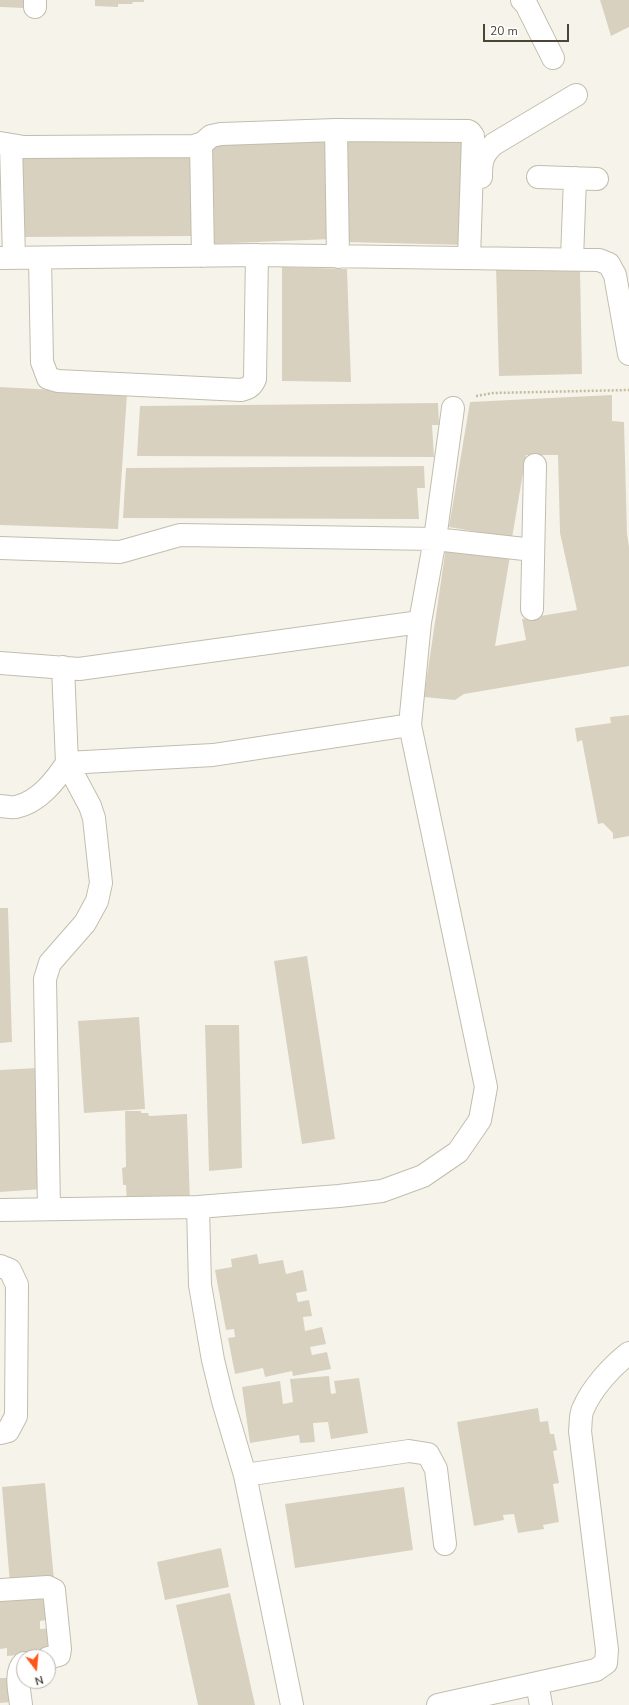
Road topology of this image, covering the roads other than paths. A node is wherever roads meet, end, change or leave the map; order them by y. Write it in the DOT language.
graph roads {
  1 [pos="522,0"];
  2 [pos="553,58"];
  3 [pos="576,95"];
  4 [pos="336,130"];
  5 [pos="5,144"];
  6 [pos="201,144"];
  7 [pos="538,177"];
  8 [pos="575,178"];
  9 [pos="597,179"];
  10 [pos="257,255"];
  11 [pos="203,256"];
  12 [pos="338,256"];
  13 [pos="7,258"];
  14 [pos="40,258"];
  15 [pos="474,258"];
  16 [pos="572,259"];
  17 [pos="629,354"];
  18 [pos="453,408"];
  19 [pos="535,465"];
  20 [pos="436,539"];
  21 [pos="0,548"];
  22 [pos="534,550"];
  23 [pos="532,609"];
  24 [pos="420,622"];
  25 [pos="0,663"];
  26 [pos="62,667"];
  27 [pos="410,725"];
  28 [pos="67,763"];
  29 [pos="0,806"];
  30 [pos="198,1207"];
  31 [pos="49,1209"];
  32 [pos="0,1210"];
  33 [pos="0,1266"];
  34 [pos="629,1353"];
  35 [pos="0,1432"];
  36 [pos="245,1475"];
  37 [pos="444,1544"];
  38 [pos="0,1590"];
  39 [pos="56,1655"];
  40 [pos="537,1682"];
  41 [pos="19,1689"];
  42 [pos="21,1705"];
  43 [pos="292,1705"];
  44 [pos="438,1705"];
  45 [pos="541,1705"];
  1 -- 2 [label="street"];
  3 -- 15 [label="street"];
  4 -- 6 [label="street"];
  4 -- 12 [label="street"];
  4 -- 15 [label="street"];
  5 -- 6 [label="street"];
  5 -- 13 [label="street"];
  6 -- 11 [label="street"];
  7 -- 8 [label="street"];
  8 -- 9 [label="street"];
  8 -- 16 [label="street"];
  10 -- 11 [label="street"];
  10 -- 12 [label="street"];
  10 -- 14 [label="street"];
  11 -- 14 [label="street"];
  12 -- 15 [label="street"];
  13 -- 14 [label="street"];
  15 -- 16 [label="street"];
  16 -- 17 [label="street"];
  18 -- 20 [label="street"];
  19 -- 22 [label="street"];
  20 -- 21 [label="street"];
  20 -- 22 [label="street"];
  20 -- 24 [label="street"];
  22 -- 23 [label="street"];
  24 -- 26 [label="street"];
  24 -- 27 [label="street"];
  25 -- 26 [label="street"];
  26 -- 28 [label="street"];
  27 -- 28 [label="street"];
  27 -- 30 [label="street"];
  28 -- 29 [label="street"];
  28 -- 31 [label="street"];
  30 -- 31 [label="street"];
  30 -- 36 [label="street"];
  31 -- 32 [label="street"];
  33 -- 35 [label="street"];
  34 -- 40 [label="street"];
  36 -- 37 [label="street"];
  36 -- 43 [label="street"];
  38 -- 39 [label="street"];
  40 -- 44 [label="street"];
  40 -- 45 [label="street"];
  41 -- 42 [label="street"];
}
